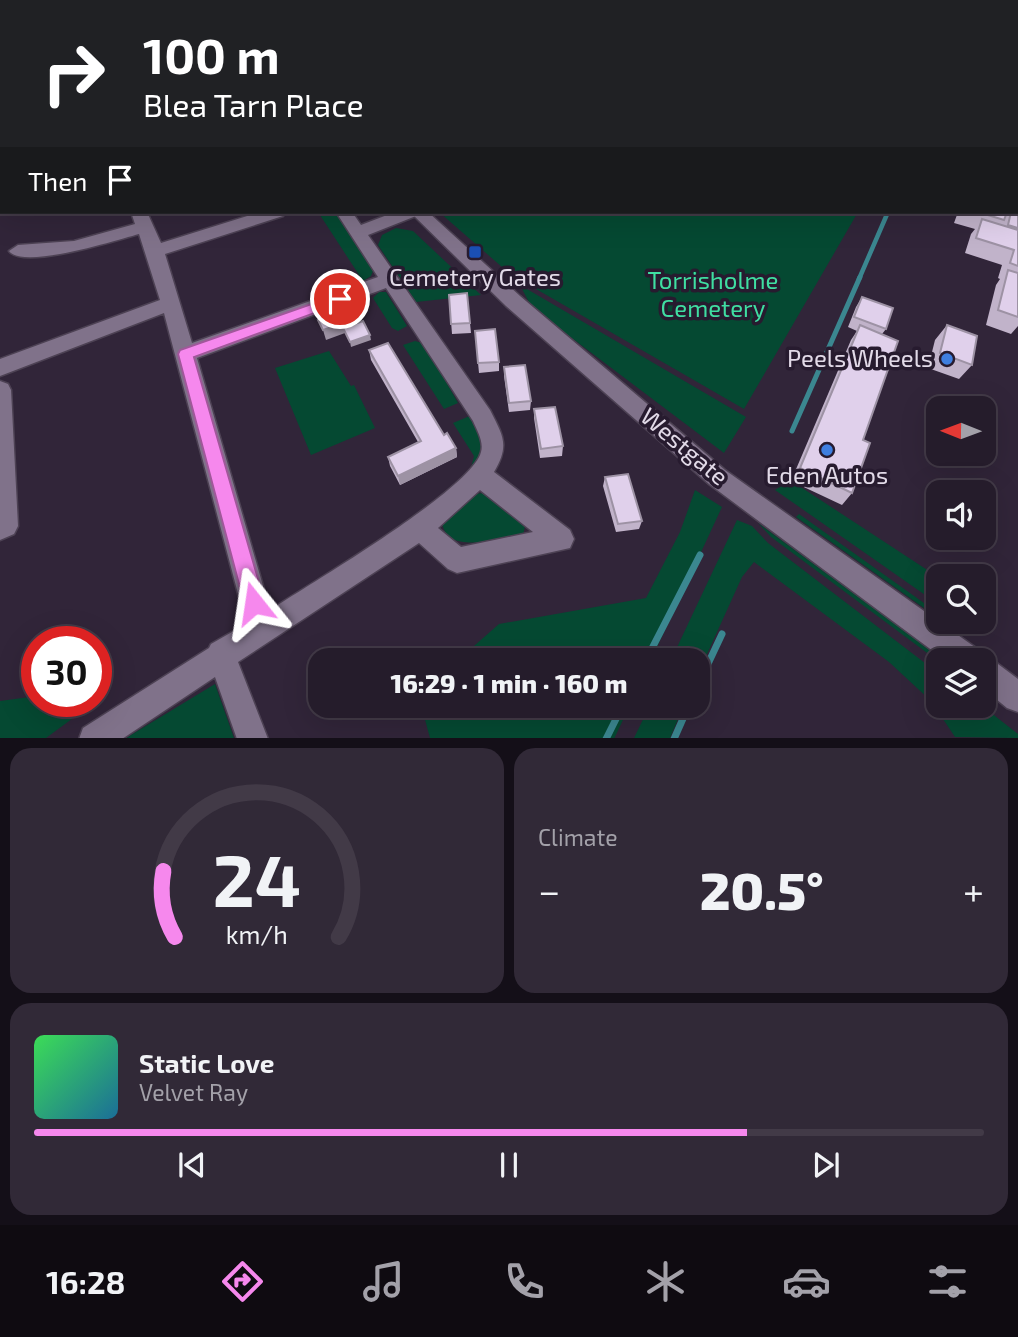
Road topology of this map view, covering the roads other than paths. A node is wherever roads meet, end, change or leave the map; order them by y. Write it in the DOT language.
graph roads {
  1 [pos="271,214"];
  2 [pos="345,214"];
  3 [pos="405,214"];
  4 [pos="420,214"];
  5 [pos="141,220"];
  6 [pos="357,233"];
  7 [pos="18,251"];
  8 [pos="155,251"];
  9 [pos="389,279"];
  10 [pos="172,303"];
  11 [pos="185,354"];
  12 [pos="0,368"];
  13 [pos="0,390"];
  14 [pos="480,475"];
  15 [pos="0,528"];
  16 [pos="420,528"];
  17 [pos="261,628"];
  18 [pos="953,648"];
  19 [pos="221,654"];
  20 [pos="996,680"];
  21 [pos="1018,697"];
  22 [pos="94,738"];
  23 [pos="253,738"];
  1 -- 8 [label="street"];
  2 -- 6 [label="street"];
  3 -- 6 [label="street"];
  4 -- 18 [label="street, Westgate"];
  5 -- 7 [label="street"];
  5 -- 8 [label="street"];
  6 -- 9 [label="street"];
  8 -- 10 [label="street"];
  9 -- 11 [label="street"];
  9 -- 14 [label="street"];
  10 -- 11 [label="street"];
  10 -- 12 [label="street"];
  11 -- 17 [label="street"];
  13 -- 15 [label="street"];
  14 -- 16 [label="street"];
  14 -- 16 [label="street"];
  16 -- 17 [label="street"];
  17 -- 19 [label="street"];
  19 -- 22 [label="street"];
  19 -- 23 [label="street"];
  20 -- 21 [label="street"];
}
